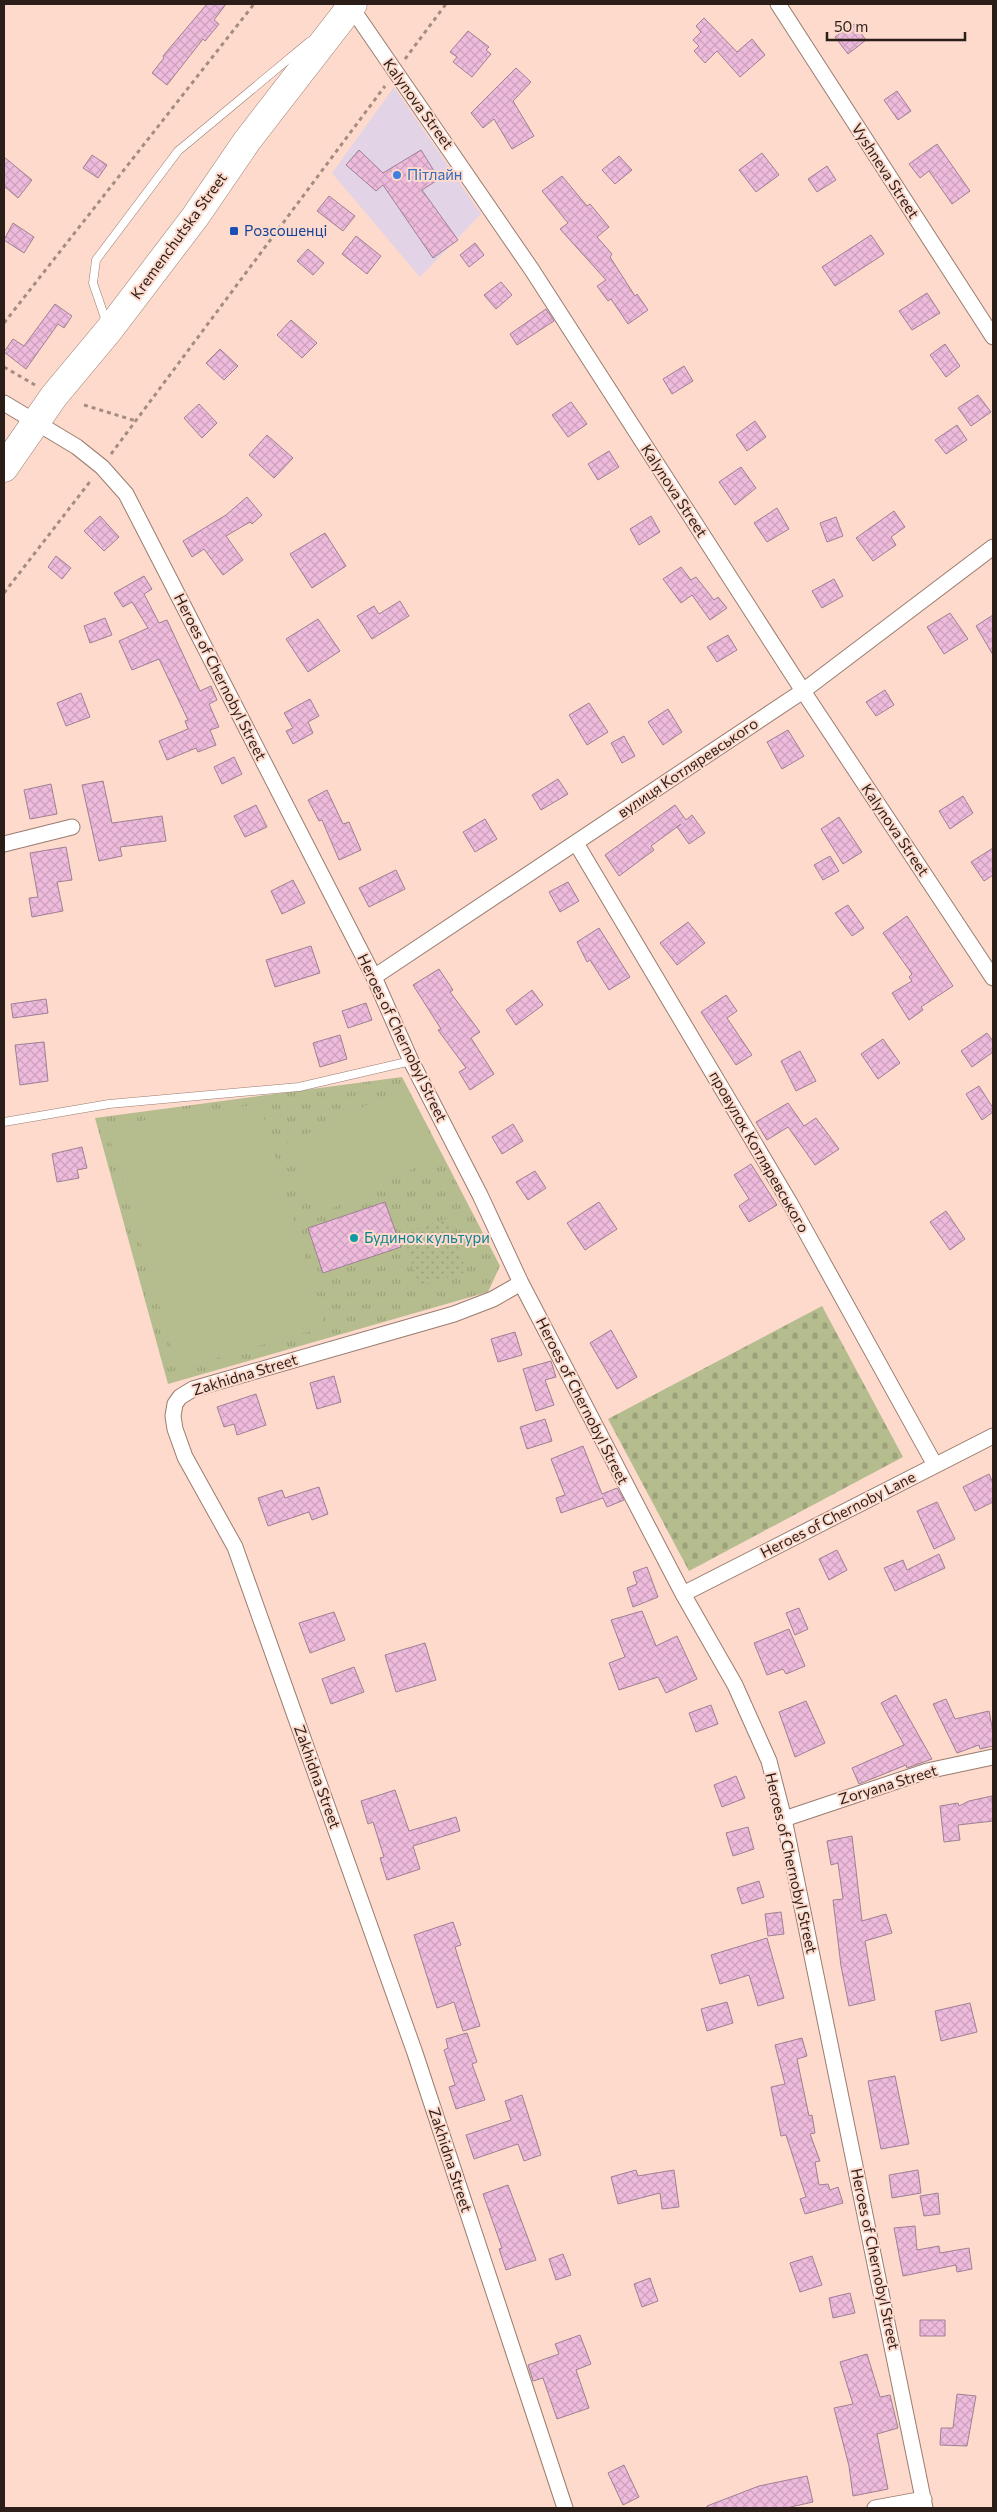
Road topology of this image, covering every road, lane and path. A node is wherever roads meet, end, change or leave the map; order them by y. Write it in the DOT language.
graph roads {
  1 [pos="254,4"];
  2 [pos="446,4"];
  3 [pos="778,4"];
  4 [pos="352,5"];
  5 [pos="321,32"];
  6 [pos="313,38"];
  7 [pos="395,74"];
  8 [pos="4,323"];
  9 [pos="109,330"];
  10 [pos="993,337"];
  11 [pos="4,367"];
  12 [pos="36,386"];
  13 [pos="4,403"];
  14 [pos="84,405"];
  15 [pos="136,421"];
  16 [pos="36,423"];
  17 [pos="102,467"];
  18 [pos="4,468"];
  19 [pos="993,547"];
  20 [pos="4,593"];
  21 [pos="803,691"];
  22 [pos="72,827"];
  23 [pos="576,843"];
  24 [pos="4,844"];
  25 [pos="374,978"];
  26 [pos="993,978"];
  27 [pos="411,1062"];
  28 [pos="4,1122"];
  29 [pos="521,1283"];
  30 [pos="993,1436"];
  31 [pos="935,1466"];
  32 [pos="682,1594"];
  33 [pos="993,1757"];
  34 [pos="784,1819"];
  35 [pos="925,2504"];
  36 [pos="565,2508"];
  37 [pos="875,2508"];
  1 -- 8 [label="path"];
  2 -- 7 [label="path"];
  3 -- 10 [label="street, Vyshneva Street"];
  4 -- 5 [label="lane"];
  4 -- 7 [label="street, Kalynova Street"];
  4 -- 9 [label="highway, Kremenchutska Street"];
  6 -- 9 [label="lane"];
  7 -- 15 [label="path"];
  7 -- 21 [label="street, Kalynova Street"];
  9 -- 16 [label="highway, Kremenchutska Street"];
  11 -- 12 [label="path"];
  13 -- 16 [label="street, Heroes of Chernobyl Street"];
  14 -- 15 [label="path"];
  15 -- 17 [label="path"];
  16 -- 17 [label="street, Heroes of Chernobyl Street"];
  16 -- 18 [label="highway, Kremenchutska Street"];
  17 -- 20 [label="path"];
  17 -- 25 [label="street, Heroes of Chernobyl Street"];
  19 -- 21 [label="street, вулиця Котляревського"];
  21 -- 23 [label="street, вулиця Котляревського"];
  21 -- 26 [label="street, Kalynova Street"];
  22 -- 24 [label="street"];
  23 -- 25 [label="street, вулиця Котляревського"];
  23 -- 31 [label="street, провулок Котляревського"];
  25 -- 27 [label="street, Heroes of Chernobyl Street"];
  27 -- 28 [label="lane"];
  27 -- 29 [label="street, Heroes of Chernobyl Street"];
  29 -- 32 [label="street, Heroes of Chernobyl Street"];
  29 -- 36 [label="street, Zakhidna Street"];
  30 -- 31 [label="street, Heroes of Chernoby Lane"];
  31 -- 32 [label="street, Heroes of Chernoby Lane"];
  32 -- 34 [label="street, Heroes of Chernobyl Street"];
  33 -- 34 [label="street, Zoryana Street"];
  34 -- 35 [label="street, Heroes of Chernobyl Street"];
  35 -- 37 [label="street"];
}
